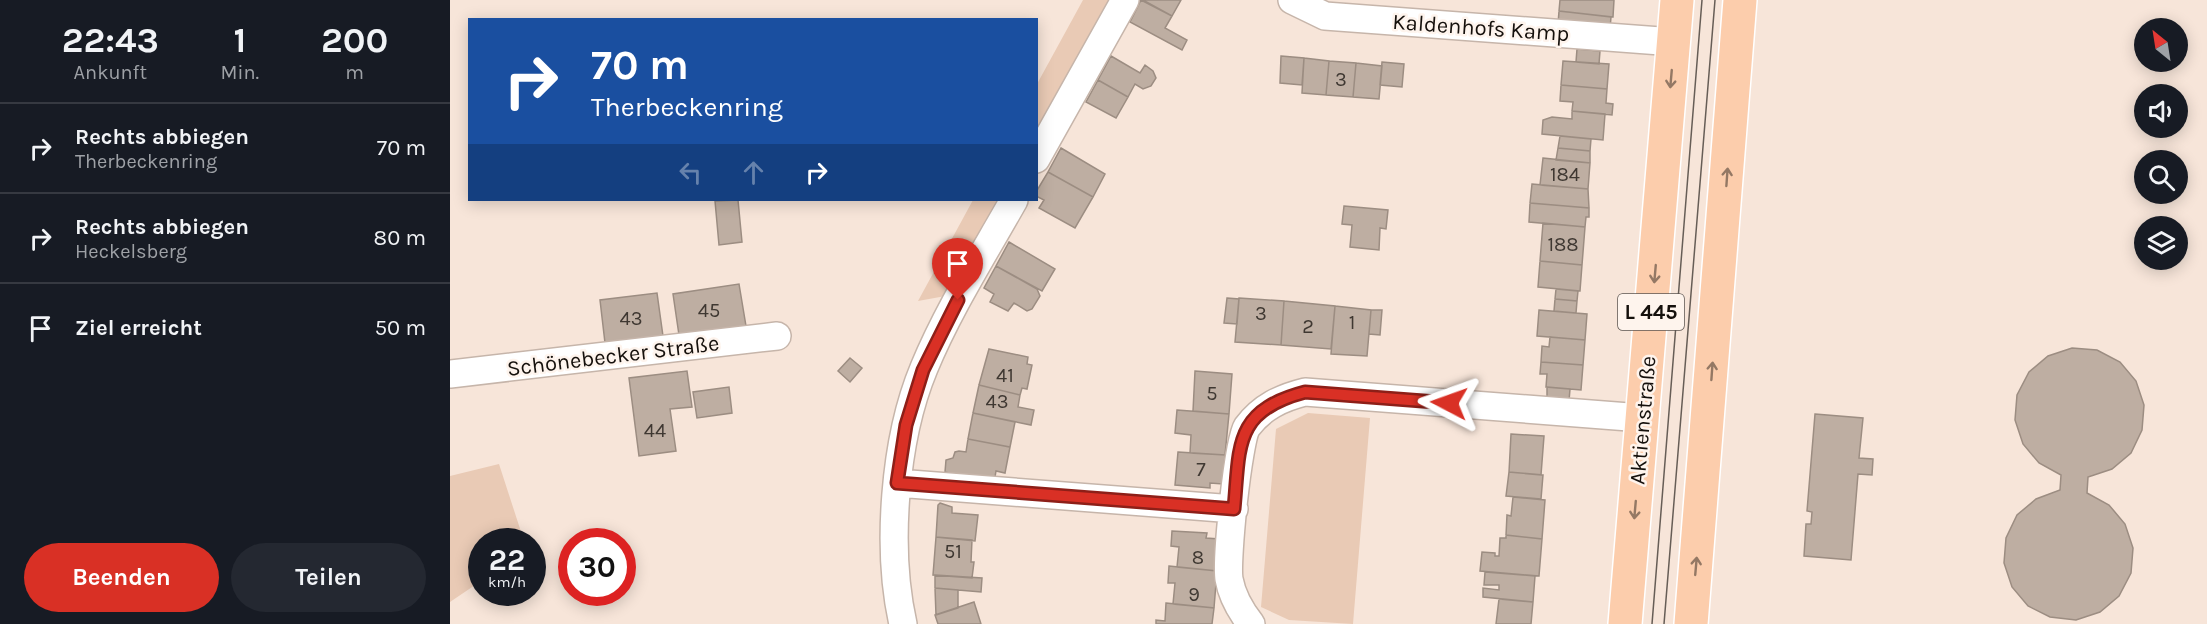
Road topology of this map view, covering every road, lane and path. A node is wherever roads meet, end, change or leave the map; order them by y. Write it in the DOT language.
graph roads {
  1 [pos="1125,0"];
  2 [pos="1292,0"];
  3 [pos="1677,0"];
  4 [pos="1740,0"];
  5 [pos="1674,42"];
  6 [pos="1038,155"];
  7 [pos="1013,201"];
  8 [pos="777,336"];
  9 [pos="450,374"];
  10 [pos="1642,418"];
  11 [pos="897,483"];
  12 [pos="1234,509"];
  13 [pos="903,624"];
  14 [pos="1251,624"];
  15 [pos="1625,624"];
  16 [pos="1691,624"];
  1 -- 6 [label="street"];
  2 -- 5 [label="street, Kaldenhofs Kamp"];
  3 -- 5 [label="main road, Aktienstraße / L 445"];
  16 -- 4 [label="main road, L 445, one-way"];
  5 -- 10 [label="main road, Aktienstraße / L 445, one-way"];
  7 -- 11 [label="street"];
  8 -- 9 [label="street, Schönebecker Straße"];
  10 -- 12 [label="street"];
  10 -- 15 [label="main road, Aktienstraße / L 445, one-way"];
  11 -- 12 [label="street"];
  11 -- 13 [label="street"];
  12 -- 14 [label="street"];
}
